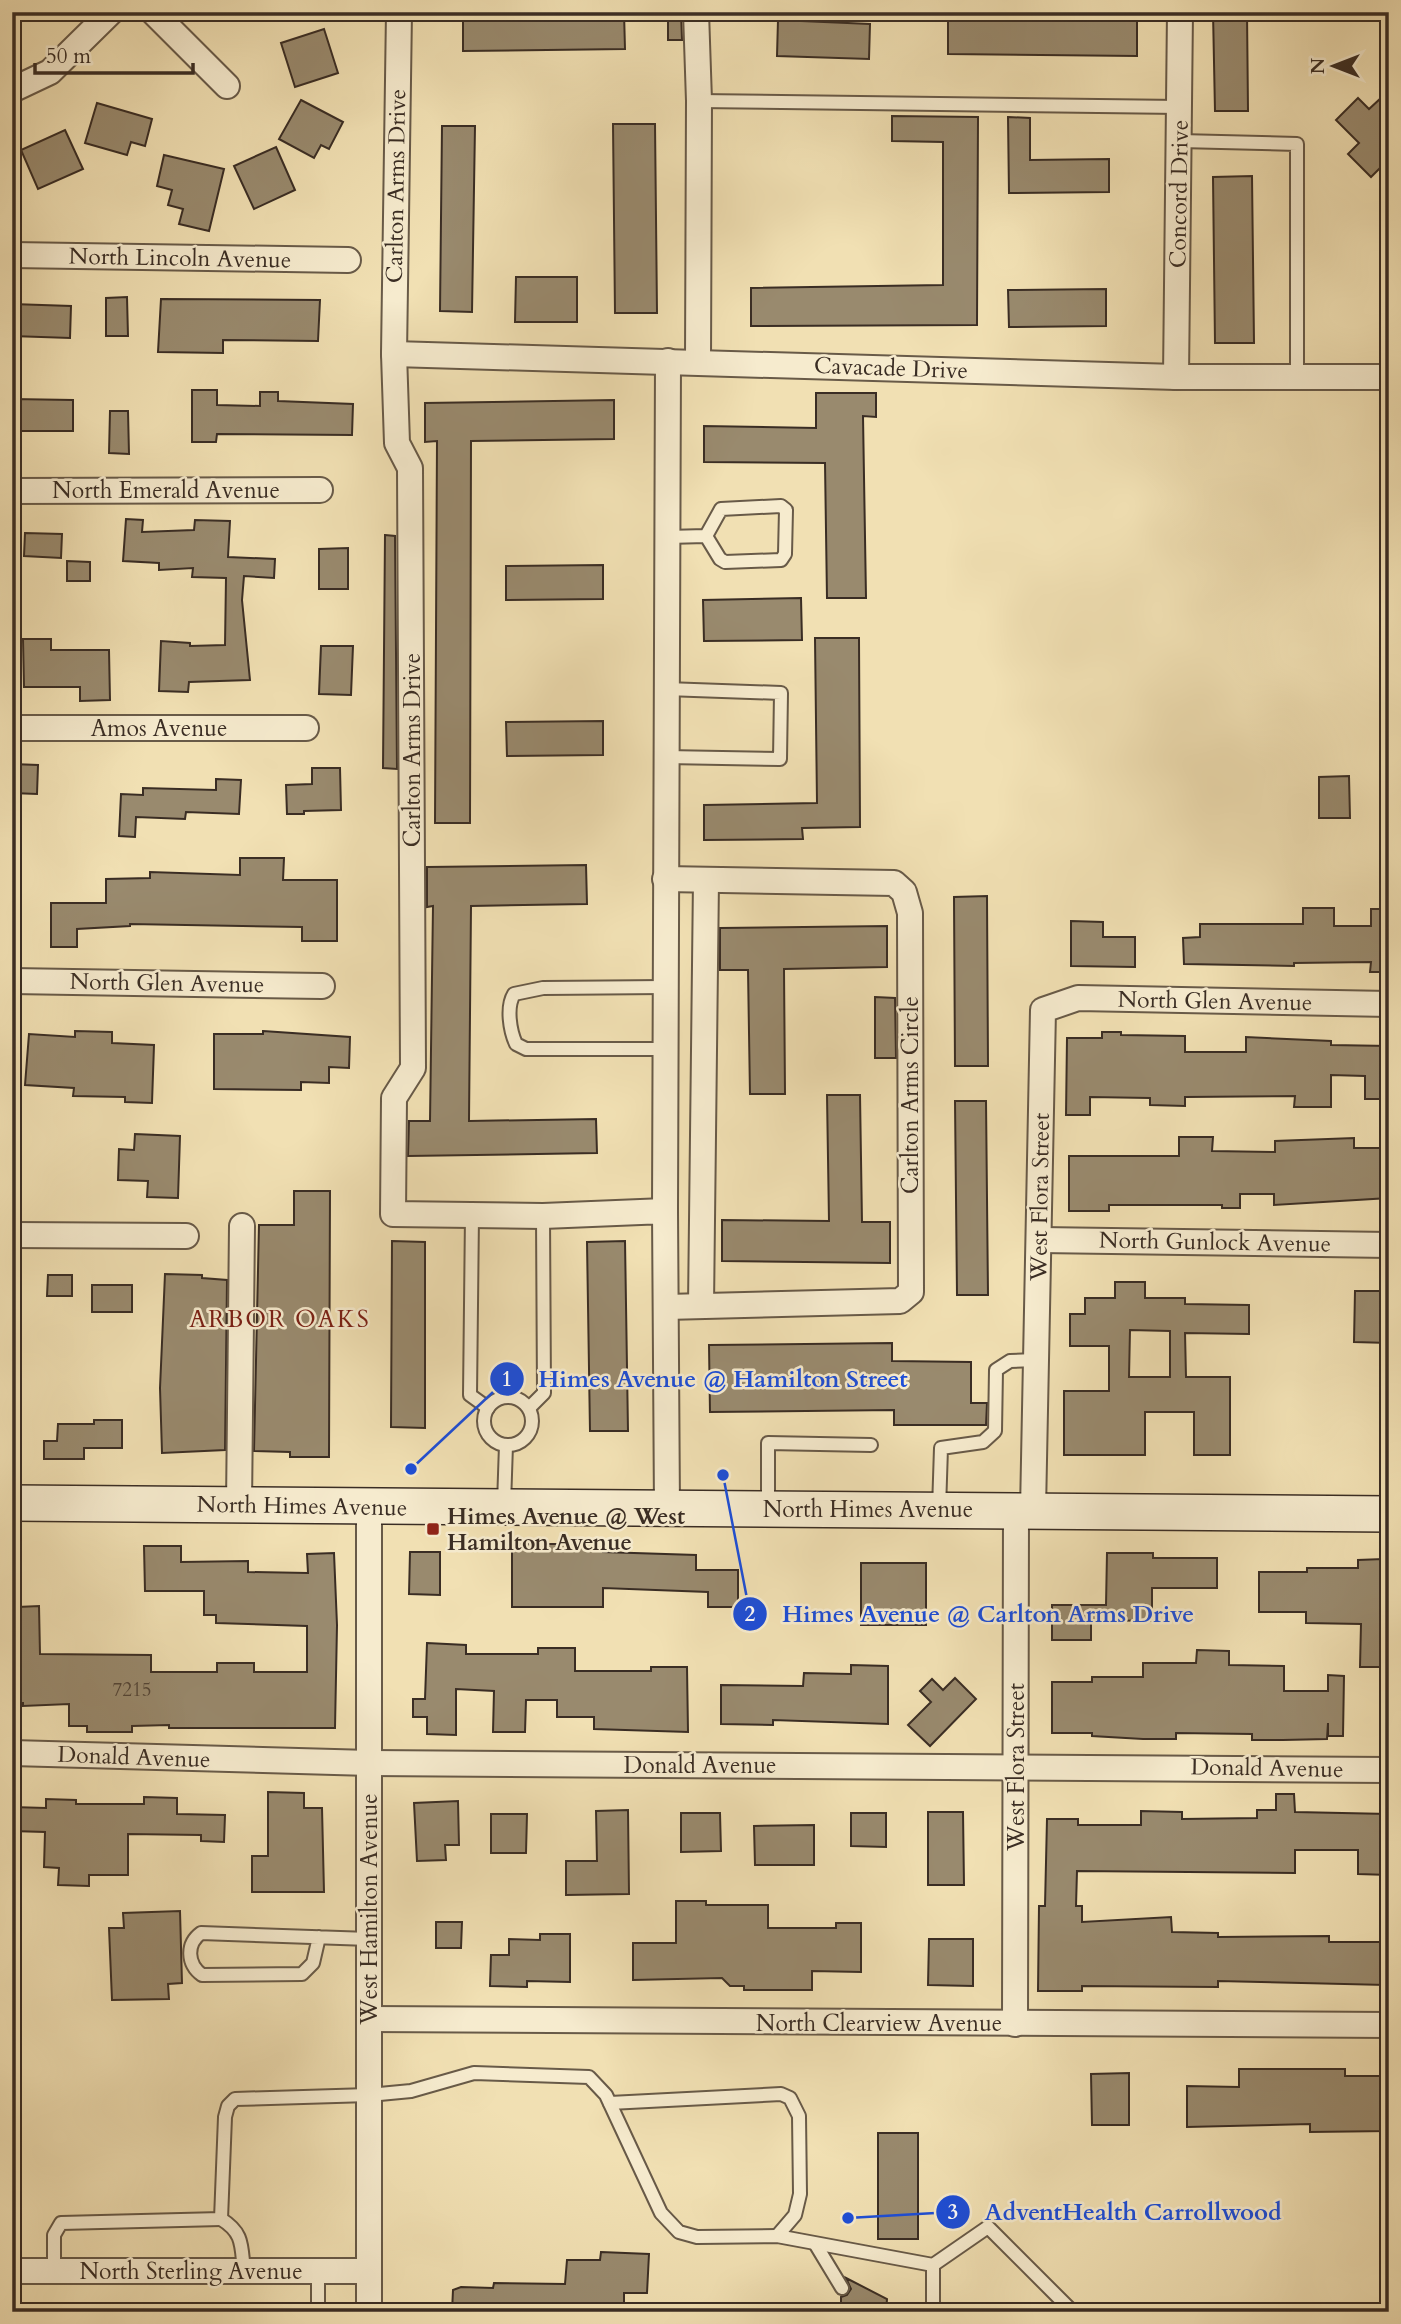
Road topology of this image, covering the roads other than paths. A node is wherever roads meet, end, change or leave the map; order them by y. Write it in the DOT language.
graph roads {
  1 [pos="111,12"];
  2 [pos="153,12"];
  3 [pos="398,12"];
  4 [pos="696,12"];
  5 [pos="1180,12"];
  6 [pos="227,86"];
  7 [pos="12,90"];
  8 [pos="699,101"];
  9 [pos="1180,107"];
  10 [pos="1180,141"];
  11 [pos="12,255"];
  12 [pos="348,260"];
  13 [pos="394,354"];
  14 [pos="668,361"];
  15 [pos="698,362"];
  16 [pos="1297,375"];
  17 [pos="1176,377"];
  18 [pos="1389,377"];
  19 [pos="320,489"];
  20 [pos="12,491"];
  21 [pos="706,536"];
  22 [pos="667,537"];
  23 [pos="666,689"];
  24 [pos="12,728"];
  25 [pos="306,728"];
  26 [pos="666,757"];
  27 [pos="665,879"];
  28 [pos="706,880"];
  29 [pos="12,981"];
  30 [pos="323,986"];
  31 [pos="665,987"];
  32 [pos="1389,1004"];
  33 [pos="1044,1010"];
  34 [pos="665,1049"];
  35 [pos="665,1211"];
  36 [pos="472,1215"];
  37 [pos="544,1216"];
  38 [pos="242,1226"];
  39 [pos="12,1235"];
  40 [pos="187,1236"];
  41 [pos="1040,1240"];
  42 [pos="1389,1245"];
  43 [pos="701,1306"];
  44 [pos="666,1307"];
  45 [pos="1036,1360"];
  46 [pos="488,1408"];
  47 [pos="529,1408"];
  48 [pos="506,1445"];
  49 [pos="871,1445"];
  50 [pos="12,1503"];
  51 [pos="239,1505"];
  52 [pos="369,1507"];
  53 [pos="504,1507"];
  54 [pos="667,1508"];
  55 [pos="768,1509"];
  56 [pos="939,1510"];
  57 [pos="1024,1510"];
  58 [pos="1389,1514"];
  59 [pos="12,1753"];
  60 [pos="370,1763"];
  61 [pos="1016,1766"];
  62 [pos="1389,1770"];
  63 [pos="319,1937"];
  64 [pos="369,1939"];
  65 [pos="369,2019"];
  66 [pos="1015,2024"];
  67 [pos="1389,2025"];
  68 [pos="369,2095"];
  69 [pos="610,2102"];
  70 [pos="221,2219"];
  71 [pos="777,2236"];
  72 [pos="816,2245"];
  73 [pos="933,2265"];
  74 [pos="12,2272"];
  75 [pos="54,2272"];
  76 [pos="244,2272"];
  77 [pos="318,2272"];
  78 [pos="369,2272"];
  79 [pos="842,2288"];
  80 [pos="318,2312"];
  81 [pos="369,2312"];
  82 [pos="933,2312"];
  83 [pos="1073,2312"];
  1 -- 7 [label="street"];
  2 -- 6 [label="street"];
  3 -- 13 [label="street, Carlton Arms Drive"];
  4 -- 8 [label="street"];
  5 -- 9 [label="street, Concord Drive"];
  8 -- 9 [label="lane"];
  8 -- 15 [label="street"];
  9 -- 10 [label="street, Concord Drive"];
  10 -- 16 [label="lane"];
  10 -- 17 [label="street, Concord Drive"];
  11 -- 12 [label="street, North Lincoln Avenue"];
  13 -- 14 [label="street, Cavacade Drive"];
  13 -- 36 [label="street, Carlton Arms Drive"];
  14 -- 15 [label="street, Cavacade Drive"];
  14 -- 22 [label="street"];
  15 -- 17 [label="street, Cavacade Drive"];
  16 -- 17 [label="street, Cavacade Drive"];
  16 -- 18 [label="street, Cavacade Drive"];
  19 -- 20 [label="street, North Emerald Avenue"];
  21 -- 21 [label="lane"];
  21 -- 22 [label="lane"];
  22 -- 23 [label="street"];
  23 -- 26 [label="street"];
  23 -- 26 [label="lane"];
  24 -- 25 [label="street, Amos Avenue"];
  26 -- 27 [label="street"];
  27 -- 28 [label="street, Carlton Arms Circle"];
  27 -- 31 [label="street"];
  28 -- 43 [label="street"];
  28 -- 43 [label="street, Carlton Arms Circle"];
  29 -- 30 [label="street, North Glen Avenue"];
  31 -- 34 [label="street"];
  31 -- 34 [label="lane"];
  32 -- 33 [label="street, North Glen Avenue"];
  33 -- 41 [label="street, West Flora Street"];
  34 -- 35 [label="street"];
  35 -- 37 [label="street, Carlton Arms Drive"];
  35 -- 44 [label="street"];
  36 -- 37 [label="street, Carlton Arms Drive"];
  36 -- 46 [label="lane"];
  37 -- 47 [label="lane"];
  38 -- 51 [label="street"];
  39 -- 40 [label="street"];
  41 -- 42 [label="street, North Gunlock Avenue"];
  41 -- 45 [label="street, West Flora Street"];
  43 -- 44 [label="street, Carlton Arms Circle"];
  44 -- 54 [label="street"];
  45 -- 56 [label="lane"];
  45 -- 57 [label="street, West Flora Street"];
  46 -- 47 [label="lane"];
  46 -- 48 [label="lane"];
  47 -- 48 [label="lane"];
  48 -- 53 [label="lane"];
  49 -- 55 [label="lane"];
  50 -- 51 [label="street, North Himes Avenue"];
  51 -- 52 [label="street, North Himes Avenue"];
  52 -- 53 [label="street, North Himes Avenue"];
  52 -- 60 [label="street, West Hamilton Avenue"];
  53 -- 54 [label="street, North Himes Avenue"];
  54 -- 55 [label="street, North Himes Avenue"];
  55 -- 56 [label="street, North Himes Avenue"];
  56 -- 57 [label="street, North Himes Avenue"];
  57 -- 58 [label="street, North Himes Avenue"];
  57 -- 61 [label="street, West Flora Street"];
  59 -- 60 [label="street, Donald Avenue"];
  60 -- 61 [label="street, Donald Avenue"];
  60 -- 64 [label="street, West Hamilton Avenue"];
  61 -- 62 [label="street, Donald Avenue"];
  61 -- 66 [label="street, West Flora Street"];
  63 -- 63 [label="lane"];
  63 -- 64 [label="lane"];
  64 -- 65 [label="street, West Hamilton Avenue"];
  65 -- 66 [label="street, North Clearview Avenue"];
  65 -- 68 [label="street, West Hamilton Avenue"];
  66 -- 67 [label="street, North Clearview Avenue"];
  68 -- 69 [label="lane"];
  68 -- 70 [label="lane"];
  68 -- 78 [label="street, West Hamilton Avenue"];
  69 -- 71 [label="lane"];
  69 -- 71 [label="lane"];
  70 -- 75 [label="lane"];
  70 -- 76 [label="lane"];
  71 -- 72 [label="lane"];
  72 -- 73 [label="lane"];
  72 -- 79 [label="lane"];
  73 -- 82 [label="lane"];
  73 -- 83 [label="lane"];
  74 -- 75 [label="street, North Sterling Avenue"];
  75 -- 76 [label="street, North Sterling Avenue"];
  76 -- 77 [label="street, North Sterling Avenue"];
  77 -- 78 [label="street, North Sterling Avenue"];
  77 -- 80 [label="lane"];
  78 -- 81 [label="street, West Hamilton Avenue"];
}
